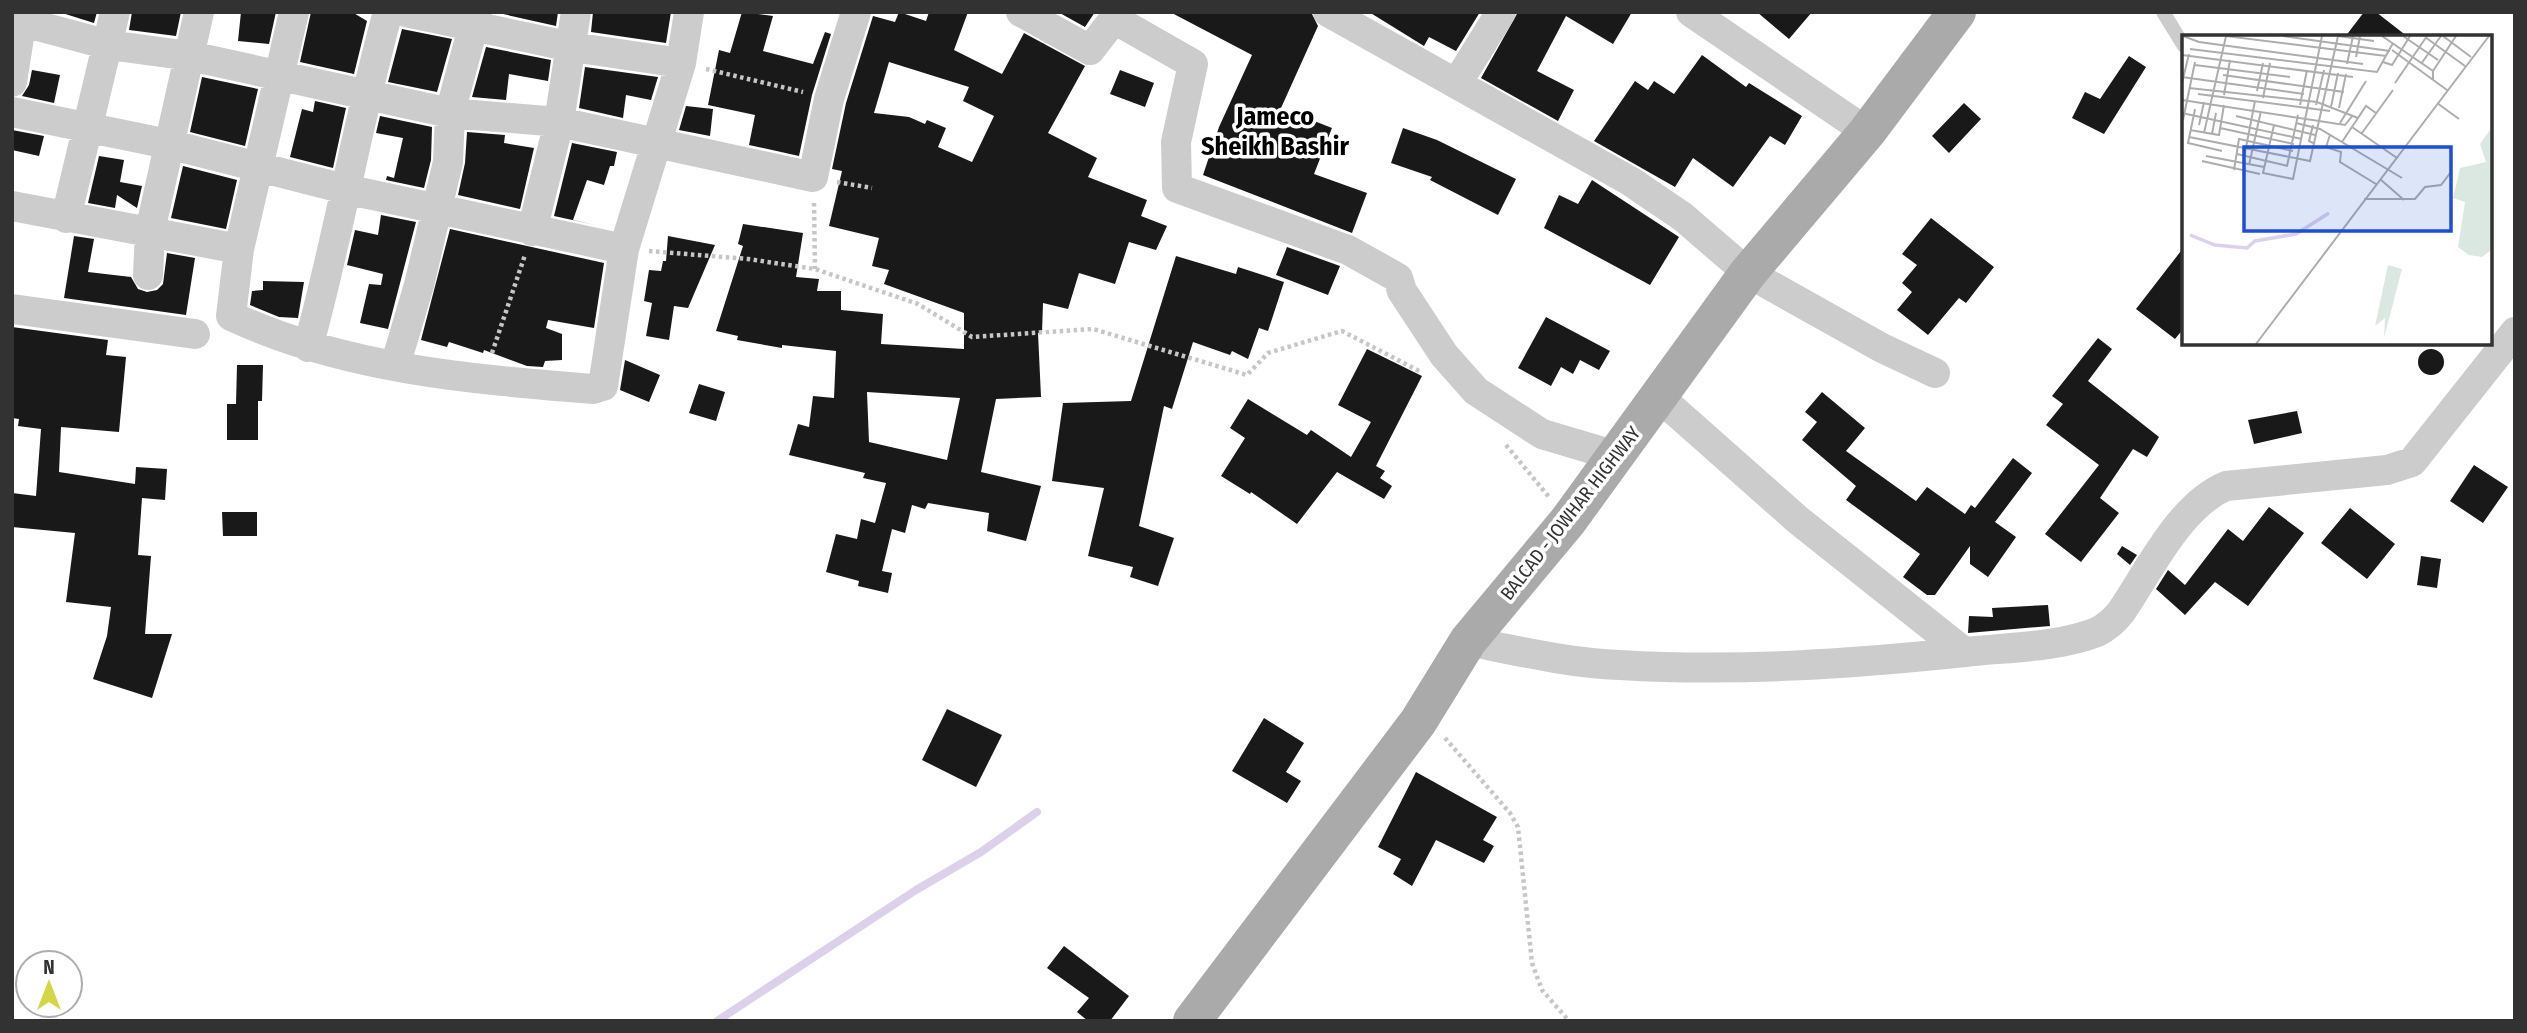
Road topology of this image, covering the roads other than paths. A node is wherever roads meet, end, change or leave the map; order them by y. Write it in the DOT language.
graph roads {
  1 [pos="114,12"];
  2 [pos="199,12"];
  3 [pos="294,12"];
  4 [pos="388,12"];
  5 [pos="406,12"];
  6 [pos="576,12"];
  7 [pos="689,12"];
  8 [pos="856,12"];
  9 [pos="1021,12"];
  10 [pos="1328,12"];
  11 [pos="1501,12"];
  12 [pos="1691,12"];
  13 [pos="1957,12"];
  14 [pos="2163,12"];
  15 [pos="19,17"];
  16 [pos="475,20"];
  17 [pos="2182,43"];
  18 [pos="109,44"];
  19 [pos="572,47"];
  20 [pos="190,56"];
  21 [pos="681,63"];
  22 [pos="280,77"];
  23 [pos="12,82"];
  24 [pos="1457,83"];
  25 [pos="365,95"];
  26 [pos="12,112"];
  27 [pos="450,113"];
  28 [pos="559,122"];
  29 [pos="86,129"];
  30 [pos="1867,132"];
  31 [pos="657,142"];
  32 [pos="168,144"];
  33 [pos="260,167"];
  34 [pos="345,189"];
  35 [pos="12,206"];
  36 [pos="437,206"];
  37 [pos="66,218"];
  38 [pos="150,231"];
  39 [pos="532,231"];
  40 [pos="239,249"];
  41 [pos="624,249"];
  42 [pos="1748,273"];
  43 [pos="148,275"];
  44 [pos="12,309"];
  45 [pos="2515,332"];
  46 [pos="195,334"];
  47 [pos="308,347"];
  48 [pos="395,366"];
  49 [pos="1935,373"];
  50 [pos="1659,397"];
  51 [pos="1616,456"];
  52 [pos="1468,641"];
  53 [pos="1964,652"];
  54 [pos="1192,1021"];
  1 -- 18 [label="street"];
  2 -- 20 [label="street"];
  3 -- 22 [label="street"];
  4 -- 25 [label="street"];
  5 -- 16 [label="street"];
  6 -- 19 [label="street"];
  7 -- 21 [label="street"];
  8 -- 31 [label="street"];
  9 -- 51 [label="street"];
  10 -- 24 [label="street"];
  11 -- 24 [label="street"];
  12 -- 30 [label="street"];
  13 -- 30 [label="main road, BALCAD - JOWHAR HIGHWAY"];
  14 -- 17 [label="lane"];
  15 -- 18 [label="street"];
  15 -- 23 [label="street"];
  16 -- 19 [label="street"];
  16 -- 27 [label="street"];
  18 -- 20 [label="street"];
  18 -- 29 [label="street"];
  19 -- 21 [label="street"];
  19 -- 28 [label="street"];
  20 -- 22 [label="street"];
  20 -- 32 [label="street"];
  21 -- 31 [label="street"];
  22 -- 25 [label="street"];
  22 -- 33 [label="street"];
  24 -- 42 [label="street"];
  25 -- 27 [label="street"];
  25 -- 34 [label="street"];
  26 -- 29 [label="street"];
  27 -- 28 [label="street"];
  27 -- 36 [label="street"];
  28 -- 31 [label="street"];
  28 -- 39 [label="street"];
  29 -- 32 [label="street"];
  29 -- 37 [label="street"];
  30 -- 42 [label="main road, BALCAD - JOWHAR HIGHWAY"];
  31 -- 41 [label="street"];
  32 -- 33 [label="street"];
  32 -- 38 [label="street"];
  33 -- 34 [label="street"];
  33 -- 40 [label="street"];
  34 -- 36 [label="street"];
  34 -- 47 [label="street"];
  35 -- 37 [label="street"];
  36 -- 39 [label="street"];
  36 -- 48 [label="street"];
  37 -- 38 [label="street"];
  38 -- 40 [label="street"];
  38 -- 43 [label="street"];
  39 -- 41 [label="street"];
  40 -- 47 [label="street"];
  41 -- 48 [label="street"];
  42 -- 49 [label="street"];
  42 -- 50 [label="main road, BALCAD - JOWHAR HIGHWAY"];
  44 -- 46 [label="street"];
  45 -- 53 [label="street"];
  47 -- 48 [label="street"];
  50 -- 51 [label="main road, BALCAD - JOWHAR HIGHWAY"];
  50 -- 53 [label="street"];
  51 -- 52 [label="main road, BALCAD - JOWHAR HIGHWAY"];
  52 -- 53 [label="street"];
  52 -- 54 [label="main road, BALCAD - JOWHAR HIGHWAY"];
}
